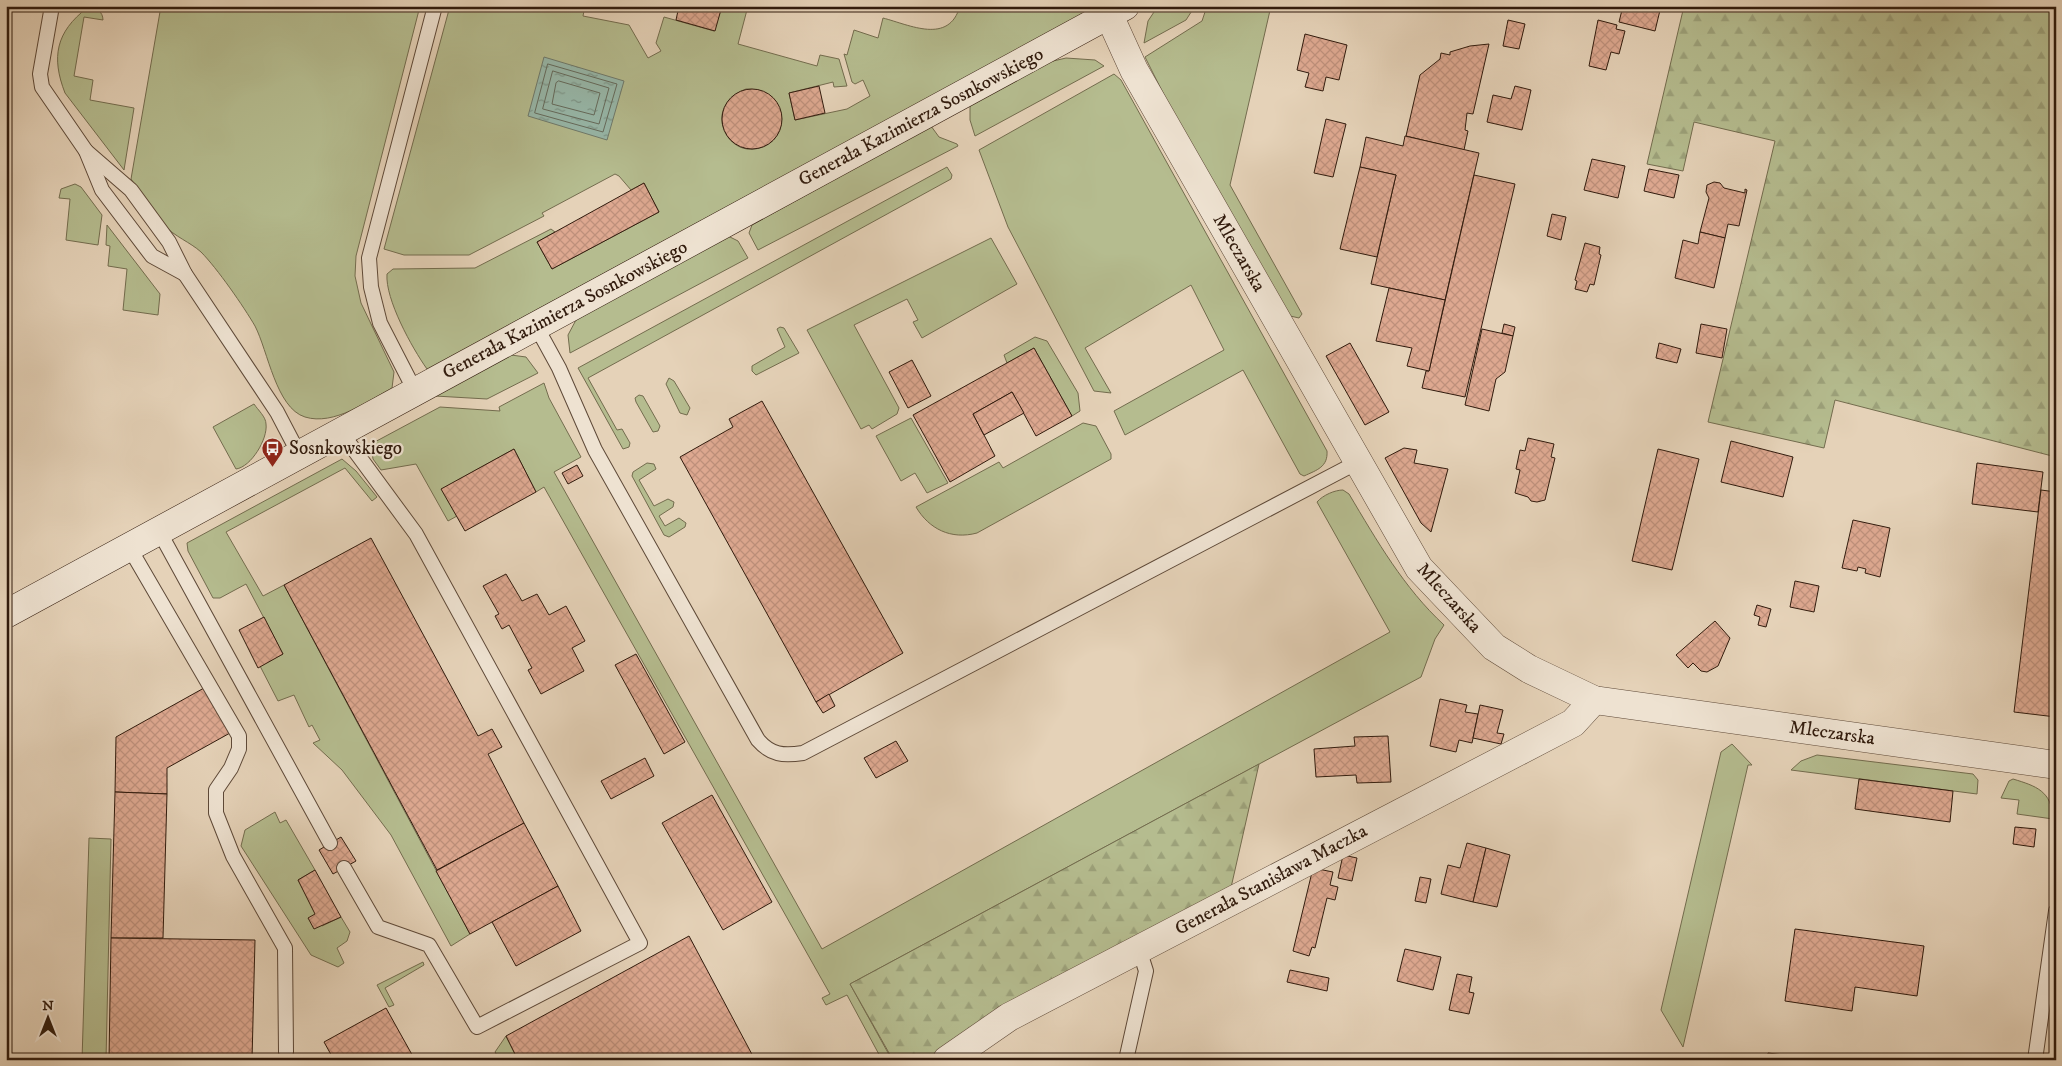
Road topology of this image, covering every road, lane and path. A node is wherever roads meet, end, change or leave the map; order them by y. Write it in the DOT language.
graph roads {
  1 [pos="52,6"];
  2 [pos="435,6"];
  3 [pos="1117,10"];
  4 [pos="86,151"];
  5 [pos="185,274"];
  6 [pos="536,326"];
  7 [pos="415,391"];
  8 [pos="341,432"];
  9 [pos="299,454"];
  10 [pos="1358,462"];
  11 [pos="159,530"];
  12 [pos="130,547"];
  13 [pos="6,614"];
  14 [pos="1594,700"];
  15 [pos="2056,765"];
  16 [pos="330,843"];
  17 [pos="344,868"];
  18 [pos="2055,917"];
  19 [pos="1139,949"];
  20 [pos="286,1052"];
  21 [pos="947,1060"];
  22 [pos="1126,1060"];
  23 [pos="2035,1060"];
  1 -- 4 [label="lane"];
  2 -- 7 [label="lane"];
  3 -- 6 [label="street, Generała Kazimierza Sosnkowskiego"];
  3 -- 10 [label="street, Mleczarska"];
  4 -- 5 [label="lane"];
  4 -- 5 [label="lane"];
  5 -- 9 [label="lane"];
  6 -- 7 [label="street, Generała Kazimierza Sosnkowskiego"];
  6 -- 10 [label="lane"];
  7 -- 8 [label="street, Generała Kazimierza Sosnkowskiego"];
  8 -- 9 [label="street, Generała Kazimierza Sosnkowskiego"];
  8 -- 17 [label="lane"];
  9 -- 11 [label="street, Generała Kazimierza Sosnkowskiego"];
  10 -- 14 [label="street, Mleczarska"];
  11 -- 12 [label="street, Generała Kazimierza Sosnkowskiego"];
  11 -- 16 [label="lane"];
  12 -- 13 [label="street, Generała Kazimierza Sosnkowskiego"];
  12 -- 20 [label="lane"];
  14 -- 15 [label="street, Mleczarska"];
  14 -- 19 [label="street, Generała Stanisława Maczka"];
  18 -- 23 [label="lane"];
  19 -- 21 [label="street, Generała Stanisława Maczka"];
  19 -- 22 [label="lane"];
}
